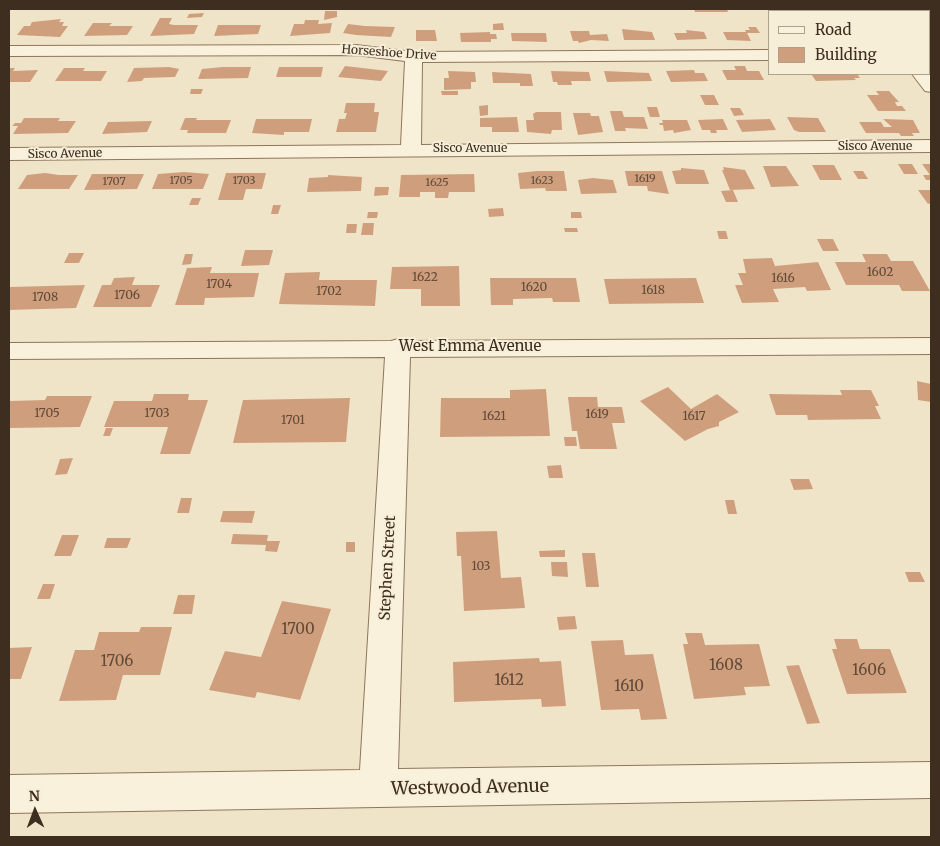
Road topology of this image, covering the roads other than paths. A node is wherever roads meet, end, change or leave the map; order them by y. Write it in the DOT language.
graph roads {
  1 [pos="9,51"];
  2 [pos="768,55"];
  3 [pos="414,57"];
  4 [pos="931,146"];
  5 [pos="411,150"];
  6 [pos="9,154"];
  7 [pos="931,346"];
  8 [pos="398,347"];
  9 [pos="9,351"];
  10 [pos="931,780"];
  11 [pos="378,790"];
  12 [pos="9,794"];
  1 -- 3 [label="street, Horseshoe Drive"];
  2 -- 3 [label="street, Horseshoe Drive"];
  3 -- 5 [label="street"];
  4 -- 5 [label="street, Sisco Avenue"];
  5 -- 6 [label="street, Sisco Avenue"];
  7 -- 8 [label="street, West Emma Avenue"];
  8 -- 9 [label="street, West Emma Avenue"];
  8 -- 11 [label="street, Stephen Street"];
  10 -- 11 [label="street, Westwood Avenue"];
  11 -- 12 [label="street, Westwood Avenue"];
}
